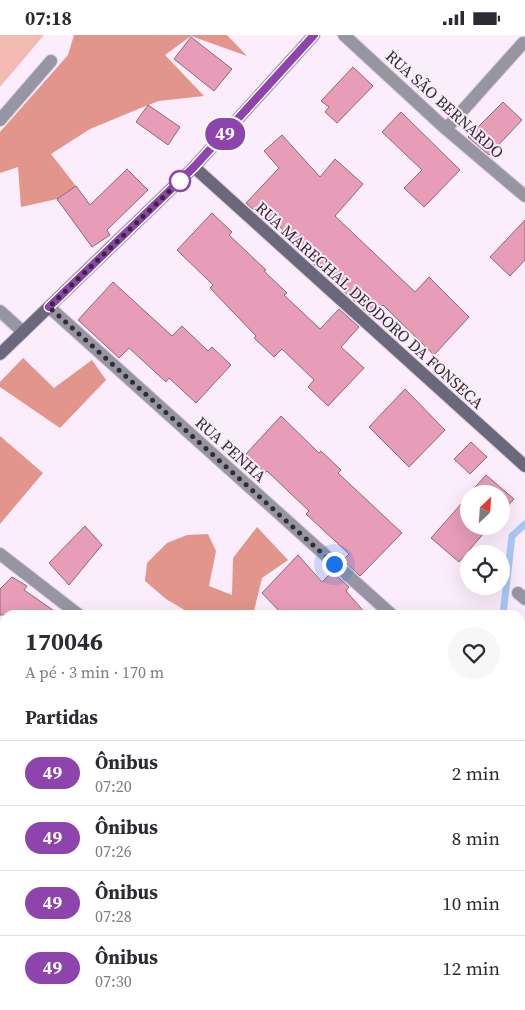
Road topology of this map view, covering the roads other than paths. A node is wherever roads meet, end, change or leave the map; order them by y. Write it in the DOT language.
graph roads {
  1 [pos="314,35"];
  2 [pos="344,35"];
  3 [pos="523,43"];
  4 [pos="51,61"];
  5 [pos="0,119"];
  6 [pos="446,129"];
  7 [pos="194,167"];
  8 [pos="525,196"];
  9 [pos="49,307"];
  10 [pos="0,311"];
  11 [pos="23,332"];
  12 [pos="0,354"];
  13 [pos="525,466"];
  14 [pos="0,554"];
  15 [pos="73,610"];
  16 [pos="386,610"];
  1 -- 7 [label="main road"];
  2 -- 6 [label="street, RUA SÃO BERNARDO"];
  3 -- 6 [label="street"];
  4 -- 5 [label="street"];
  6 -- 8 [label="street, RUA SÃO BERNARDO"];
  7 -- 9 [label="main road"];
  7 -- 13 [label="main road, RUA MARECHAL DEODORO DA FONSECA"];
  9 -- 11 [label="main road"];
  9 -- 16 [label="street, RUA PENHA"];
  10 -- 11 [label="street"];
  11 -- 12 [label="main road"];
  14 -- 15 [label="street"];
}
